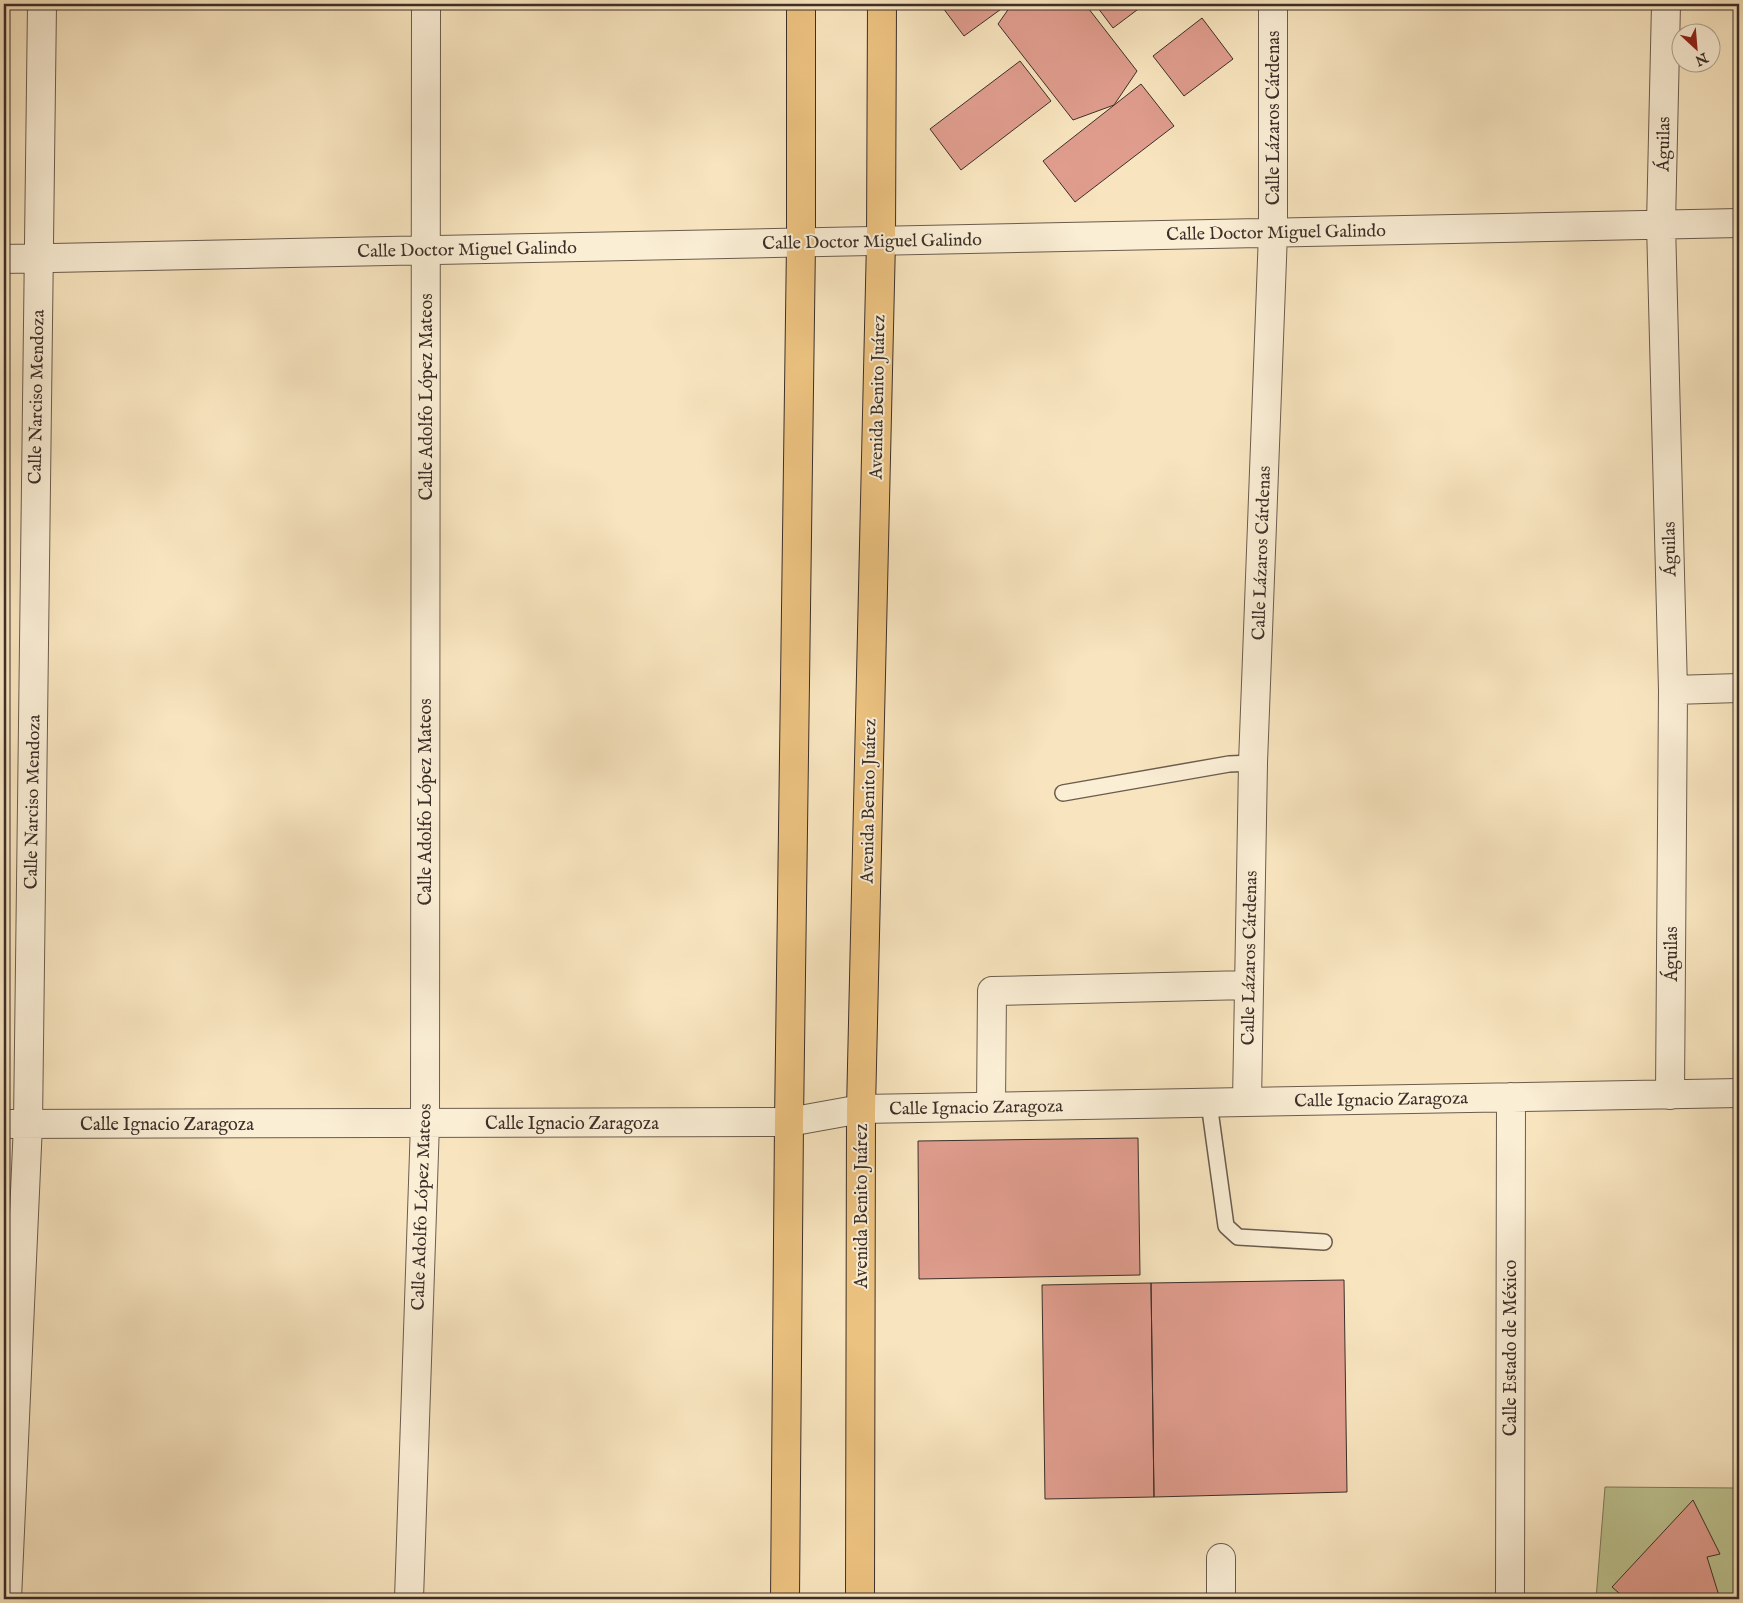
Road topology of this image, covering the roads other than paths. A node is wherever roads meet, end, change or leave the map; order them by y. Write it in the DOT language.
graph roads {
  1 [pos="42,4"];
  2 [pos="426,4"];
  3 [pos="800,4"];
  4 [pos="882,4"];
  5 [pos="1273,4"];
  6 [pos="1666,4"];
  7 [pos="1739,223"];
  8 [pos="1662,224"];
  9 [pos="1273,232"];
  10 [pos="881,241"];
  11 [pos="801,243"];
  12 [pos="426,250"];
  13 [pos="38,258"];
  14 [pos="4,259"];
  15 [pos="1739,688"];
  16 [pos="1673,690"];
  17 [pos="1252,763"];
  18 [pos="1063,792"];
  19 [pos="1248,985"];
  20 [pos="1739,1093"];
  21 [pos="1670,1095"];
  22 [pos="1511,1097"];
  23 [pos="1246,1102"];
  24 [pos="1209,1103"];
  25 [pos="992,1106"];
  26 [pos="861,1109"];
  27 [pos="789,1122"];
  28 [pos="424,1123"];
  29 [pos="16,1124"];
  30 [pos="1324,1242"];
  31 [pos="1221,1558"];
  32 [pos="7,1599"];
  33 [pos="409,1599"];
  34 [pos="785,1599"];
  35 [pos="860,1599"];
  36 [pos="1221,1599"];
  37 [pos="1510,1599"];
  1 -- 13 [label="street, Calle Narciso Mendoza"];
  2 -- 12 [label="street, Calle Adolfo López Mateos"];
  3 -- 11 [label="main road"];
  4 -- 10 [label="main road, Avenida Benito Juárez"];
  5 -- 9 [label="street, Calle Lázaros Cárdenas"];
  6 -- 8 [label="street, Águilas"];
  7 -- 8 [label="street, Calle Doctor Miguel Galindo"];
  8 -- 9 [label="street, Calle Doctor Miguel Galindo"];
  8 -- 16 [label="street, Águilas"];
  9 -- 10 [label="street, Calle Doctor Miguel Galindo"];
  9 -- 17 [label="street, Calle Lázaros Cárdenas"];
  10 -- 11 [label="street, Calle Doctor Miguel Galindo"];
  10 -- 26 [label="main road, Avenida Benito Juárez"];
  11 -- 12 [label="street, Calle Doctor Miguel Galindo"];
  11 -- 27 [label="main road"];
  12 -- 13 [label="street, Calle Doctor Miguel Galindo"];
  12 -- 28 [label="street, Calle Adolfo López Mateos"];
  13 -- 14 [label="street, Calle Doctor Miguel Galindo"];
  13 -- 29 [label="street, Calle Narciso Mendoza"];
  15 -- 16 [label="street"];
  16 -- 21 [label="street, Águilas"];
  17 -- 18 [label="lane"];
  17 -- 19 [label="street, Calle Lázaros Cárdenas"];
  19 -- 23 [label="street, Calle Lázaros Cárdenas"];
  19 -- 25 [label="street"];
  20 -- 21 [label="street, Calle Ignacio Zaragoza"];
  21 -- 22 [label="street, Calle Ignacio Zaragoza"];
  22 -- 23 [label="street, Calle Ignacio Zaragoza"];
  22 -- 37 [label="street, Calle Estado de México"];
  23 -- 24 [label="street, Calle Ignacio Zaragoza"];
  24 -- 25 [label="street, Calle Ignacio Zaragoza"];
  24 -- 30 [label="lane"];
  25 -- 26 [label="street, Calle Ignacio Zaragoza"];
  26 -- 27 [label="street, Calle Ignacio Zaragoza"];
  26 -- 35 [label="main road, Avenida Benito Juárez"];
  27 -- 28 [label="street, Calle Ignacio Zaragoza"];
  27 -- 34 [label="main road"];
  28 -- 29 [label="street, Calle Ignacio Zaragoza"];
  28 -- 33 [label="street, Calle Adolfo López Mateos"];
  29 -- 32 [label="street, Calle Narciso Mendoza"];
  31 -- 36 [label="street"];
}
